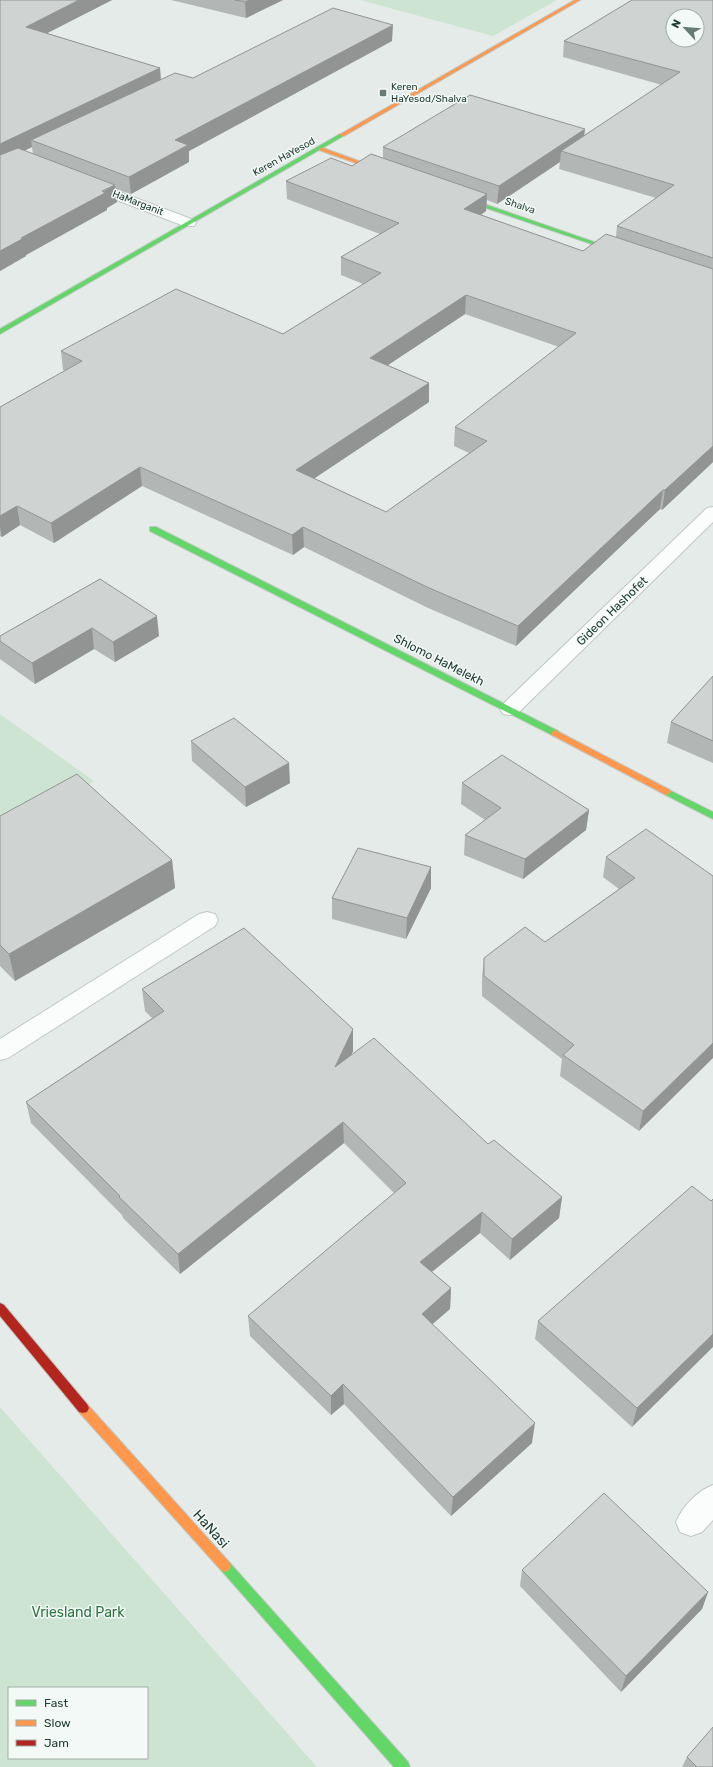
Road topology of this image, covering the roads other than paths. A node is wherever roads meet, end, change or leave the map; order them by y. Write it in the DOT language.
graph roads {
  1 [pos="578,0"];
  2 [pos="321,149"];
  3 [pos="396,175"];
  4 [pos="79,181"];
  5 [pos="449,193"];
  6 [pos="189,223"];
  7 [pos="630,255"];
  8 [pos="0,332"];
  9 [pos="713,512"];
  10 [pos="153,529"];
  11 [pos="510,709"];
  12 [pos="713,816"];
  13 [pos="207,920"];
  14 [pos="0,1051"];
  15 [pos="0,1308"];
  16 [pos="713,1499"];
  17 [pos="691,1522"];
  18 [pos="403,1767"];
  1 -- 2 [label="street, Keren HaYesod"];
  2 -- 3 [label="street"];
  2 -- 6 [label="street, Keren HaYesod"];
  4 -- 6 [label="street, HaMarganit"];
  5 -- 7 [label="street, Shalva"];
  6 -- 8 [label="street, Keren HaYesod"];
  9 -- 11 [label="street, Gideon Hashofet"];
  10 -- 11 [label="street, Shlomo HaMelekh"];
  11 -- 12 [label="street, Shlomo HaMelekh"];
  13 -- 14 [label="street"];
  15 -- 18 [label="street, HaNasi"];
  16 -- 17 [label="street"];
}
